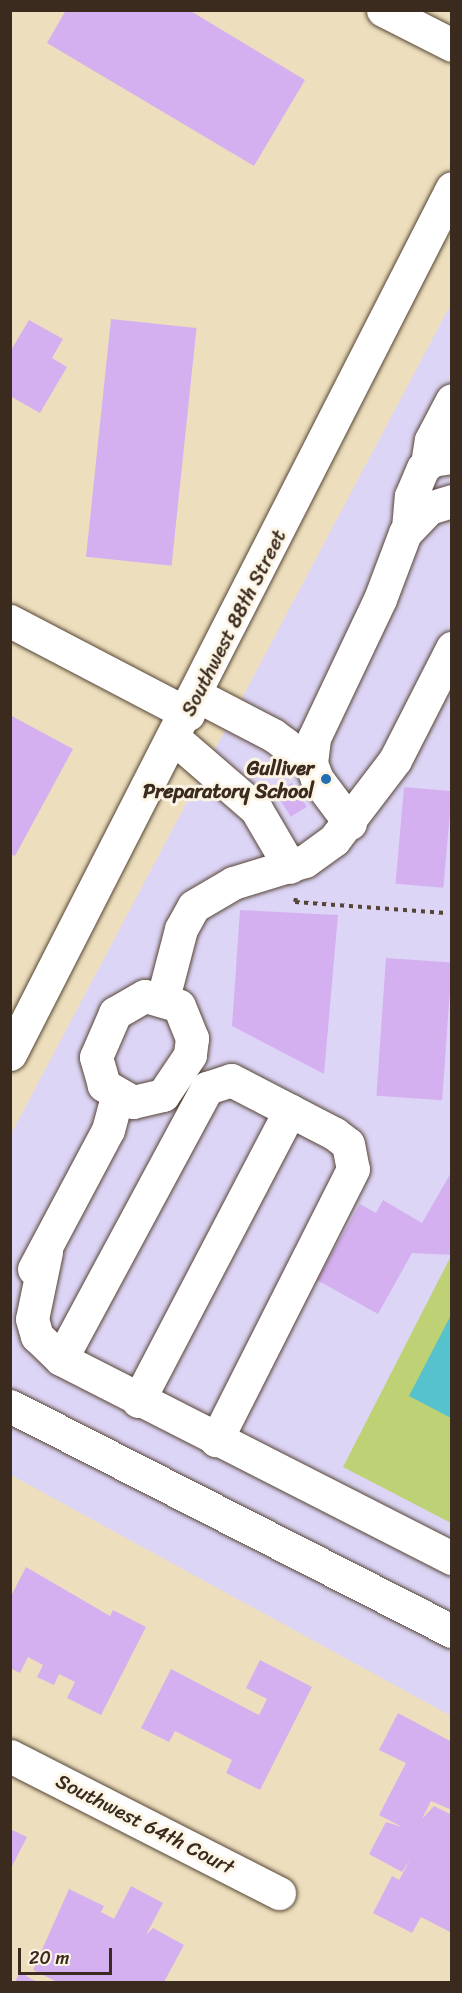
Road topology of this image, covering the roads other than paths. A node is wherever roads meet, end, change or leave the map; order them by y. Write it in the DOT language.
graph roads {
  1 [pos="383,10"];
  2 [pos="452,45"];
  3 [pos="452,188"];
  4 [pos="452,400"];
  5 [pos="439,461"];
  6 [pos="452,501"];
  7 [pos="408,528"];
  8 [pos="10,621"];
  9 [pos="452,648"];
  10 [pos="187,716"];
  11 [pos="311,763"];
  12 [pos="350,823"];
  13 [pos="293,879"];
  14 [pos="163,998"];
  15 [pos="10,1054"];
  16 [pos="195,1079"];
  17 [pos="117,1095"];
  18 [pos="290,1110"];
  19 [pos="46,1252"];
  20 [pos="10,1301"];
  21 [pos="61,1359"];
  22 [pos="138,1401"];
  23 [pos="10,1406"];
  24 [pos="216,1440"];
  25 [pos="452,1558"];
  26 [pos="452,1631"];
  27 [pos="10,1756"];
  28 [pos="279,1893"];
  1 -- 2 [label="street"];
  3 -- 10 [label="street, Southwest 88th Street"];
  4 -- 5 [label="street"];
  5 -- 7 [label="street"];
  6 -- 7 [label="street"];
  7 -- 11 [label="street"];
  8 -- 10 [label="street"];
  9 -- 12 [label="street"];
  10 -- 11 [label="street"];
  10 -- 13 [label="street"];
  10 -- 15 [label="street, Southwest 88th Street"];
  11 -- 12 [label="street"];
  12 -- 13 [label="street"];
  13 -- 14 [label="street"];
  14 -- 16 [label="street"];
  14 -- 17 [label="street"];
  16 -- 17 [label="street"];
  16 -- 18 [label="street"];
  16 -- 21 [label="street"];
  17 -- 19 [label="street"];
  18 -- 22 [label="street"];
  18 -- 24 [label="street"];
  19 -- 20 [label="street"];
  19 -- 21 [label="street"];
  21 -- 22 [label="street"];
  22 -- 24 [label="street"];
  23 -- 26 [label="street"];
  24 -- 25 [label="street"];
  27 -- 28 [label="street, Southwest 64th Court"];
}
